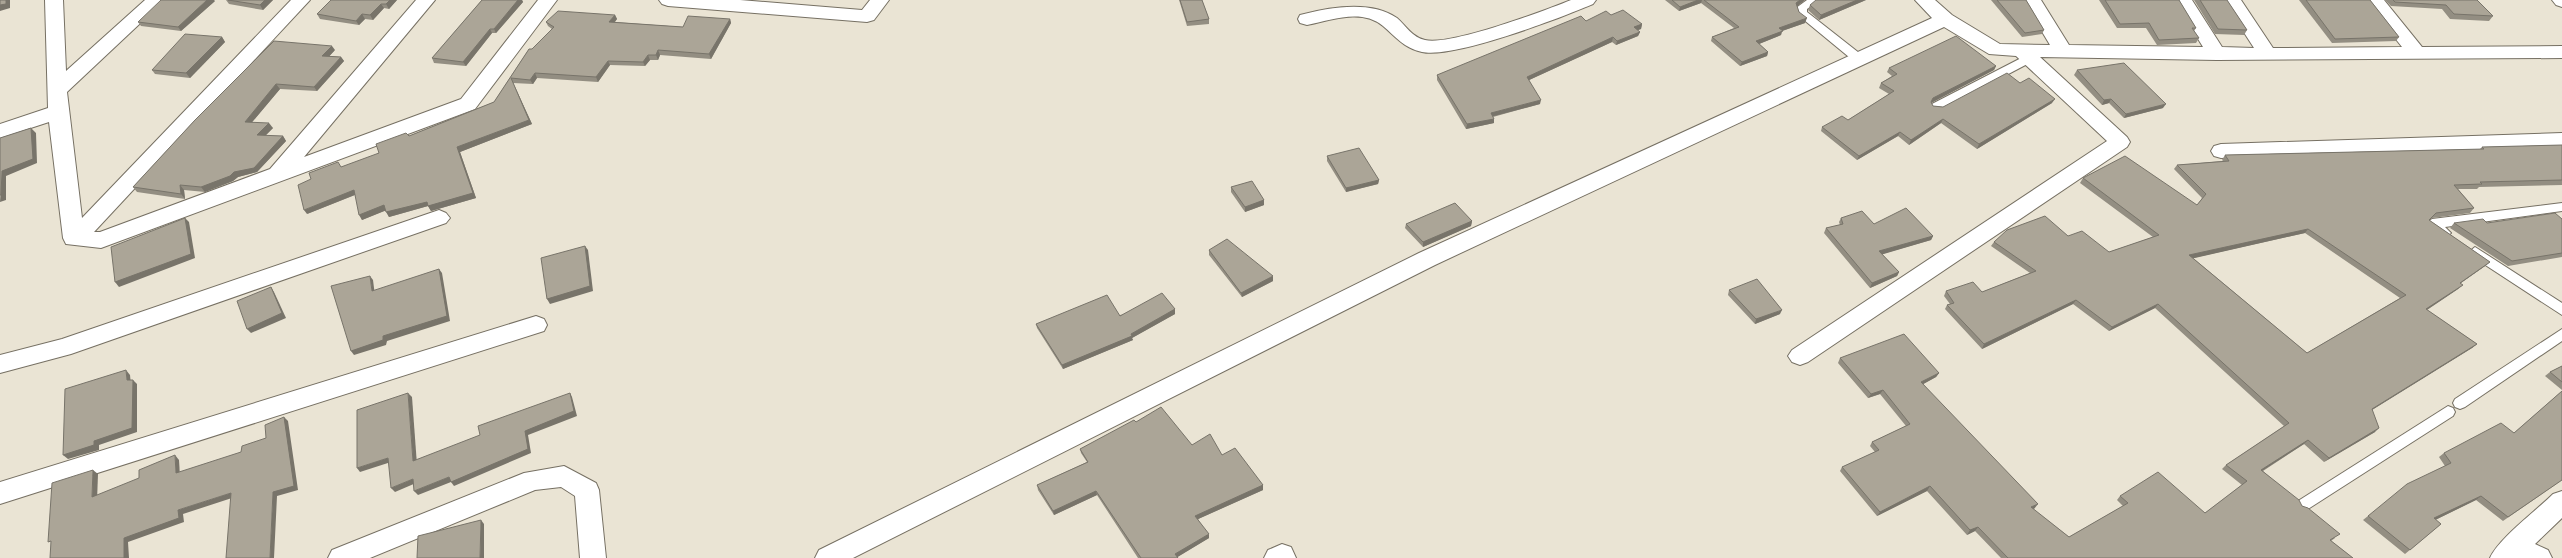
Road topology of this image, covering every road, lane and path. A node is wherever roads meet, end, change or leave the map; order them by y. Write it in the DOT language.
graph roads {
  1 [pos="54,0"];
  2 [pos="156,0"];
  3 [pos="301,0"];
  4 [pos="426,0"];
  5 [pos="548,0"];
  6 [pos="668,0"];
  7 [pos="880,0"];
  8 [pos="1587,0"];
  9 [pos="1815,0"];
  10 [pos="1924,0"];
  11 [pos="2032,0"];
  12 [pos="2184,0"];
  13 [pos="2232,0"];
  14 [pos="2374,0"];
  15 [pos="1307,19"];
  16 [pos="1945,19"];
  17 [pos="2064,52"];
  18 [pos="2562,52"];
  19 [pos="2417,53"];
  20 [pos="2217,54"];
  21 [pos="2268,54"];
  22 [pos="2026,55"];
  23 [pos="1859,59"];
  24 [pos="59,88"];
  25 [pos="1936,107"];
  26 [pos="58,112"];
  27 [pos="0,131"];
  28 [pos="2562,140"];
  29 [pos="2221,151"];
  30 [pos="278,175"];
  31 [pos="2562,206"];
  32 [pos="439,218"];
  33 [pos="74,238"];
  34 [pos="2562,310"];
  35 [pos="536,325"];
  36 [pos="2562,334"];
  37 [pos="1800,356"];
  38 [pos="0,364"];
  39 [pos="2460,403"];
  40 [pos="2448,412"];
  41 [pos="0,493"];
  42 [pos="2562,502"];
  43 [pos="2303,505"];
  44 [pos="2509,552"];
  45 [pos="341,558"];
  46 [pos="593,558"];
  47 [pos="828,558"];
  48 [pos="1277,558"];
  49 [pos="1283,558"];
  50 [pos="2539,558"];
  1 -- 24 [label="street"];
  2 -- 24 [label="street"];
  3 -- 33 [label="street"];
  4 -- 30 [label="street"];
  5 -- 30 [label="street"];
  6 -- 7 [label="street"];
  8 -- 15 [label="street"];
  9 -- 23 [label="lane"];
  10 -- 16 [label="street"];
  11 -- 17 [label="street"];
  12 -- 20 [label="street"];
  13 -- 21 [label="street"];
  14 -- 19 [label="street"];
  16 -- 22 [label="street"];
  16 -- 23 [label="street"];
  17 -- 20 [label="street"];
  17 -- 22 [label="street"];
  18 -- 19 [label="street"];
  19 -- 21 [label="street"];
  20 -- 21 [label="street"];
  22 -- 25 [label="lane"];
  22 -- 37 [label="street"];
  23 -- 47 [label="street"];
  24 -- 26 [label="street"];
  26 -- 27 [label="street"];
  26 -- 33 [label="street"];
  28 -- 29 [label="street"];
  30 -- 33 [label="street"];
  31 -- 34 [label="lane"];
  32 -- 38 [label="street"];
  35 -- 41 [label="street"];
  36 -- 39 [label="lane"];
  40 -- 43 [label="lane"];
  42 -- 44 [label="street"];
  44 -- 50 [label="street"];
  45 -- 46 [label="street"];
  48 -- 49 [label="street"];
}
